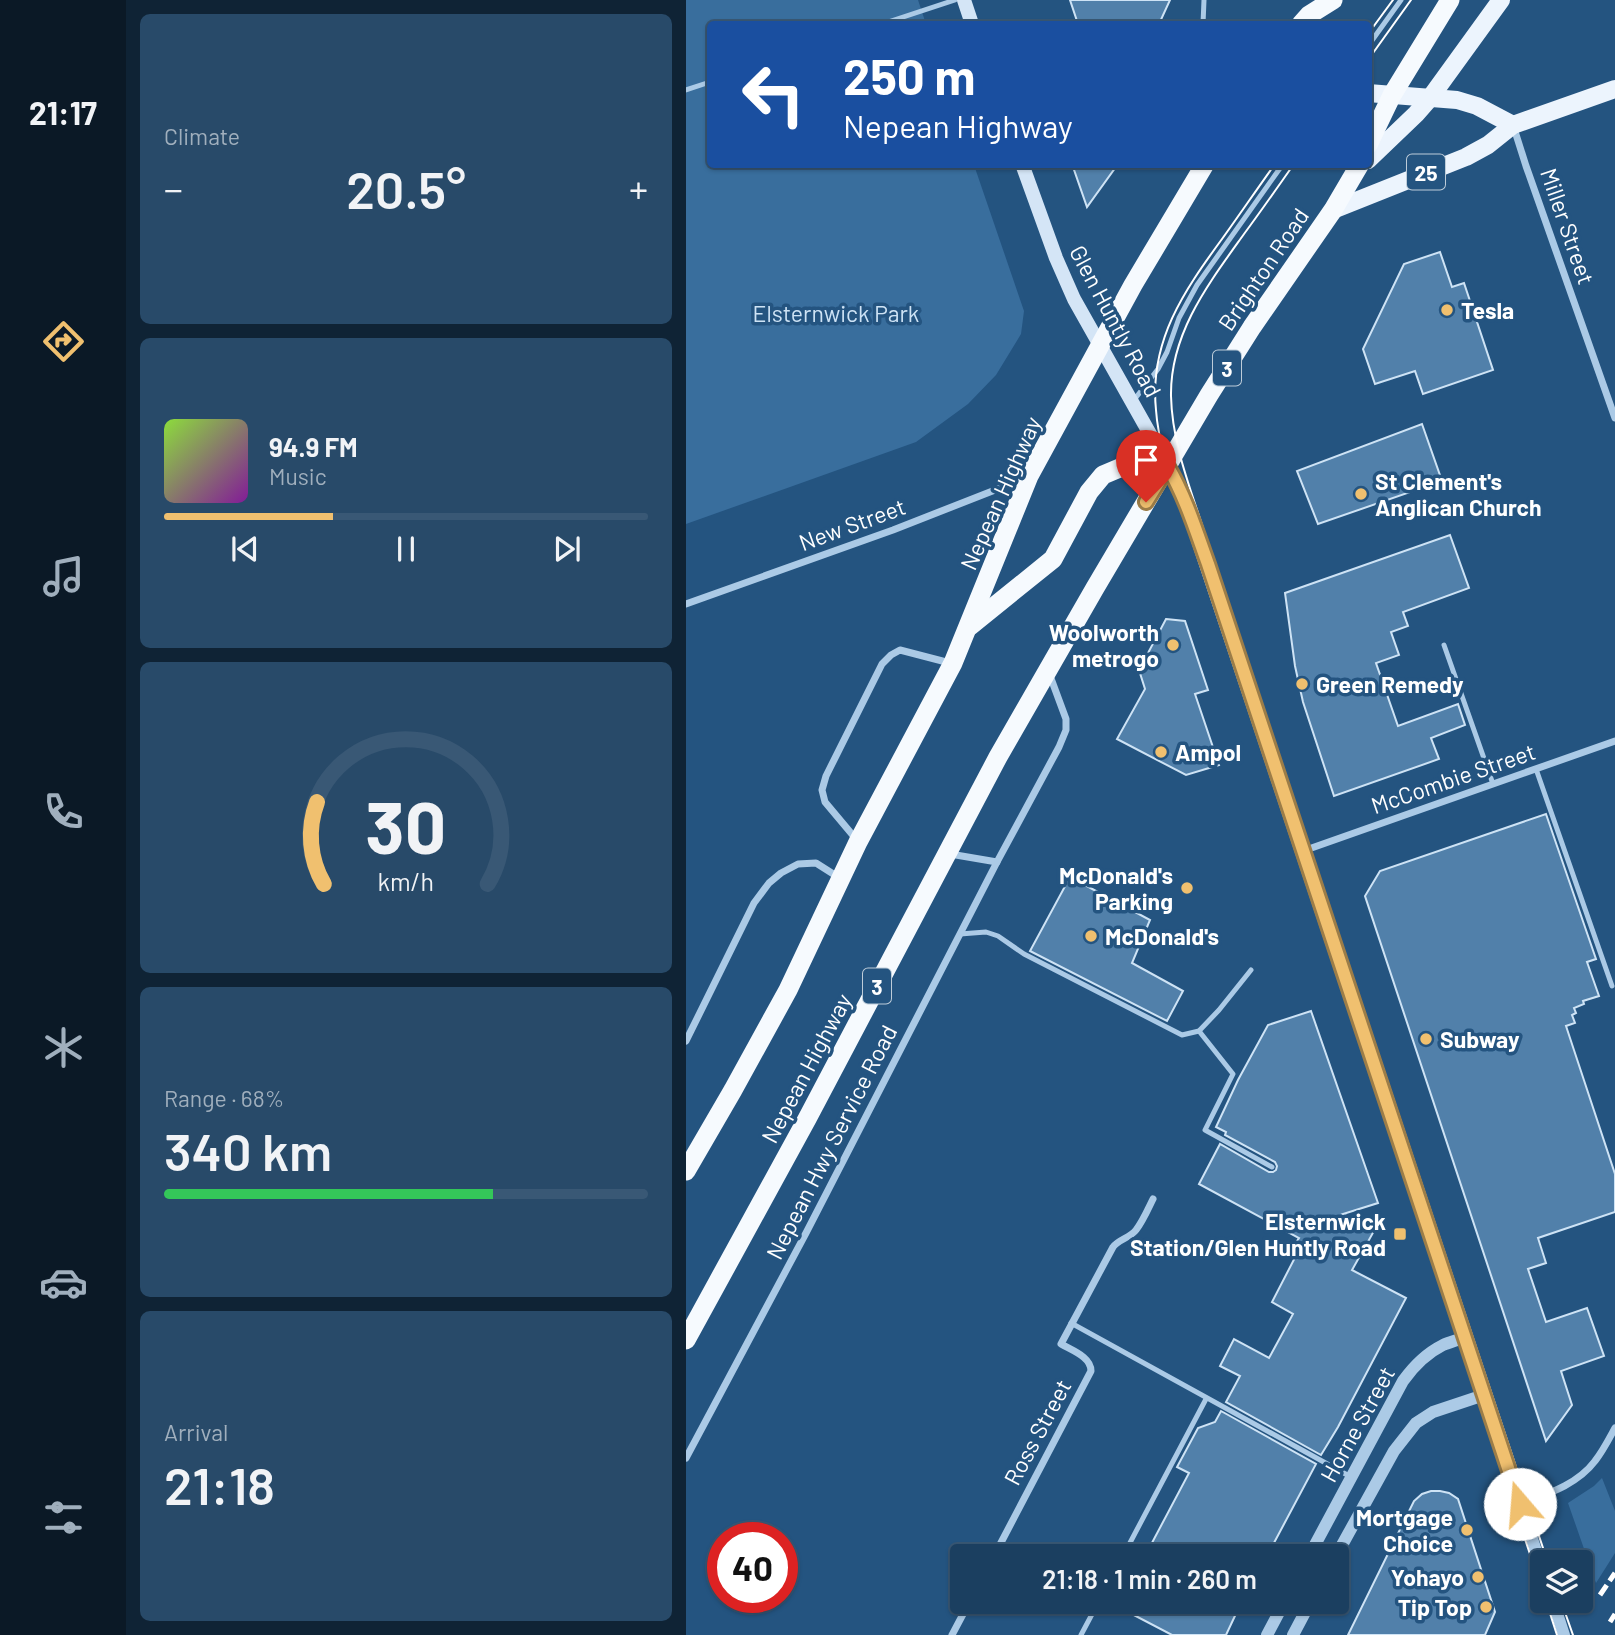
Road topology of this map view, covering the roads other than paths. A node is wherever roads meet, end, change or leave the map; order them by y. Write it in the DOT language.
graph roads {
  1 [pos="955,0"];
  2 [pos="964,0"];
  3 [pos="1204,0"];
  4 [pos="1333,0"];
  5 [pos="1401,0"];
  6 [pos="1450,0"];
  7 [pos="1501,0"];
  8 [pos="1308,13"];
  9 [pos="891,21"];
  10 [pos="971,21"];
  11 [pos="1203,21"];
  12 [pos="1372,40"];
  13 [pos="707,83"];
  14 [pos="1615,89"];
  15 [pos="686,90"];
  16 [pos="1372,93"];
  17 [pos="1392,95"];
  18 [pos="1430,97"];
  19 [pos="1514,125"];
  20 [pos="1372,137"];
  21 [pos="1372,156"];
  22 [pos="1023,168"];
  23 [pos="1203,168"];
  24 [pos="1280,168"];
  25 [pos="1360,168"];
  26 [pos="1333,210"];
  27 [pos="1099,345"];
  28 [pos="1132,402"];
  29 [pos="1615,418"];
  30 [pos="1167,464"];
  31 [pos="1029,476"];
  32 [pos="686,604"];
  33 [pos="969,627"];
  34 [pos="1444,645"];
  35 [pos="953,663"];
  36 [pos="1049,671"];
  37 [pos="1615,741"];
  38 [pos="1535,769"];
  39 [pos="1493,784"];
  40 [pos="858,842"];
  41 [pos="1303,851"];
  42 [pos="948,853"];
  43 [pos="997,862"];
  44 [pos="841,878"];
  45 [pos="960,934"];
  46 [pos="1251,970"];
  47 [pos="1612,986"];
  48 [pos="1199,1031"];
  49 [pos="686,1041"];
  50 [pos="1272,1167"];
  51 [pos="686,1171"];
  52 [pos="1153,1199"];
  53 [pos="1071,1323"];
  54 [pos="1465,1337"];
  55 [pos="686,1340"];
  56 [pos="1484,1395"];
  57 [pos="1206,1399"];
  58 [pos="1615,1428"];
  59 [pos="686,1458"];
  60 [pos="1351,1477"];
  61 [pos="1373,1488"];
  62 [pos="1520,1504"];
  63 [pos="1000,1544"];
  64 [pos="1129,1544"];
  65 [pos="1315,1544"];
  66 [pos="1343,1544"];
  67 [pos="1536,1550"];
  68 [pos="1557,1613"];
  69 [pos="963,1614"];
  70 [pos="1092,1614"];
  71 [pos="1278,1614"];
  72 [pos="1304,1614"];
  73 [pos="1276,1618"];
  74 [pos="1295,1632"];
  75 [pos="952,1635"];
  76 [pos="1081,1635"];
  77 [pos="1267,1635"];
  78 [pos="1564,1635"];
  1 -- 9 [label="lane"];
  2 -- 10 [label="main road"];
  3 -- 11 [label="lane"];
  4 -- 8 [label="highway"];
  5 -- 12 [label="lane"];
  6 -- 17 [label="highway"];
  7 -- 18 [label="main road, Brighton Road"];
  13 -- 15 [label="lane"];
  14 -- 19 [label="main road, 25"];
  16 -- 17 [label="main road"];
  17 -- 18 [label="main road"];
  17 -- 20 [label="highway"];
  18 -- 19 [label="main road"];
  18 -- 21 [label="main road, Brighton Road"];
  19 -- 26 [label="main road, 25"];
  19 -- 29 [label="street, Miller Street"];
  22 -- 27 [label="main road, Glen Huntly Road"];
  23 -- 27 [label="highway"];
  24 -- 28 [label="lane"];
  25 -- 26 [label="highway, Brighton Road / 3"];
  26 -- 30 [label="highway, Brighton Road / 3"];
  27 -- 28 [label="main road, Glen Huntly Road"];
  27 -- 31 [label="highway, Nepean Highway"];
  28 -- 30 [label="main road, Glen Huntly Road"];
  30 -- 33 [label="highway"];
  30 -- 36 [label="highway, Nepean Highway / 3"];
  30 -- 41 [label="street, Glen Huntly Road"];
  31 -- 32 [label="street, New Street"];
  31 -- 33 [label="highway, Nepean Highway"];
  33 -- 35 [label="highway, Nepean Highway"];
  34 -- 39 [label="lane"];
  35 -- 40 [label="highway, Nepean Highway"];
  35 -- 40 [label="street"];
  36 -- 42 [label="highway, Nepean Highway / 3"];
  36 -- 43 [label="street, Nepean Hwy Service Road"];
  37 -- 38 [label="street, McCombie Street"];
  38 -- 39 [label="street, McCombie Street"];
  38 -- 47 [label="lane"];
  39 -- 41 [label="street, McCombie Street"];
  40 -- 44 [label="highway, Nepean Highway"];
  41 -- 54 [label="street, Glen Huntly Road"];
  42 -- 43 [label="street"];
  42 -- 55 [label="highway, Nepean Highway / 3"];
  43 -- 45 [label="street, Nepean Hwy Service Road"];
  44 -- 49 [label="street"];
  44 -- 51 [label="highway, Nepean Highway"];
  45 -- 48 [label="lane"];
  45 -- 59 [label="street, Nepean Hwy Service Road"];
  46 -- 48 [label="lane"];
  48 -- 50 [label="lane"];
  52 -- 53 [label="street, Ross Street"];
  53 -- 57 [label="lane"];
  53 -- 63 [label="street, Ross Street"];
  54 -- 56 [label="street, Glen Huntly Road"];
  54 -- 60 [label="street, Horne Street"];
  56 -- 61 [label="street, Horne Street"];
  56 -- 62 [label="street, Glen Huntly Road"];
  57 -- 60 [label="lane"];
  57 -- 64 [label="lane"];
  58 -- 62 [label="street"];
  60 -- 61 [label="street"];
  60 -- 65 [label="street, Horne Street"];
  61 -- 66 [label="street, Horne Street"];
  62 -- 67 [label="street, Glen Huntly Road"];
  68 -- 78 [label="street"];
  69 -- 75 [label="street"];
  70 -- 76 [label="lane"];
  71 -- 73 [label="street"];
  72 -- 74 [label="street"];
  73 -- 74 [label="street"];
  73 -- 77 [label="street"];
}
